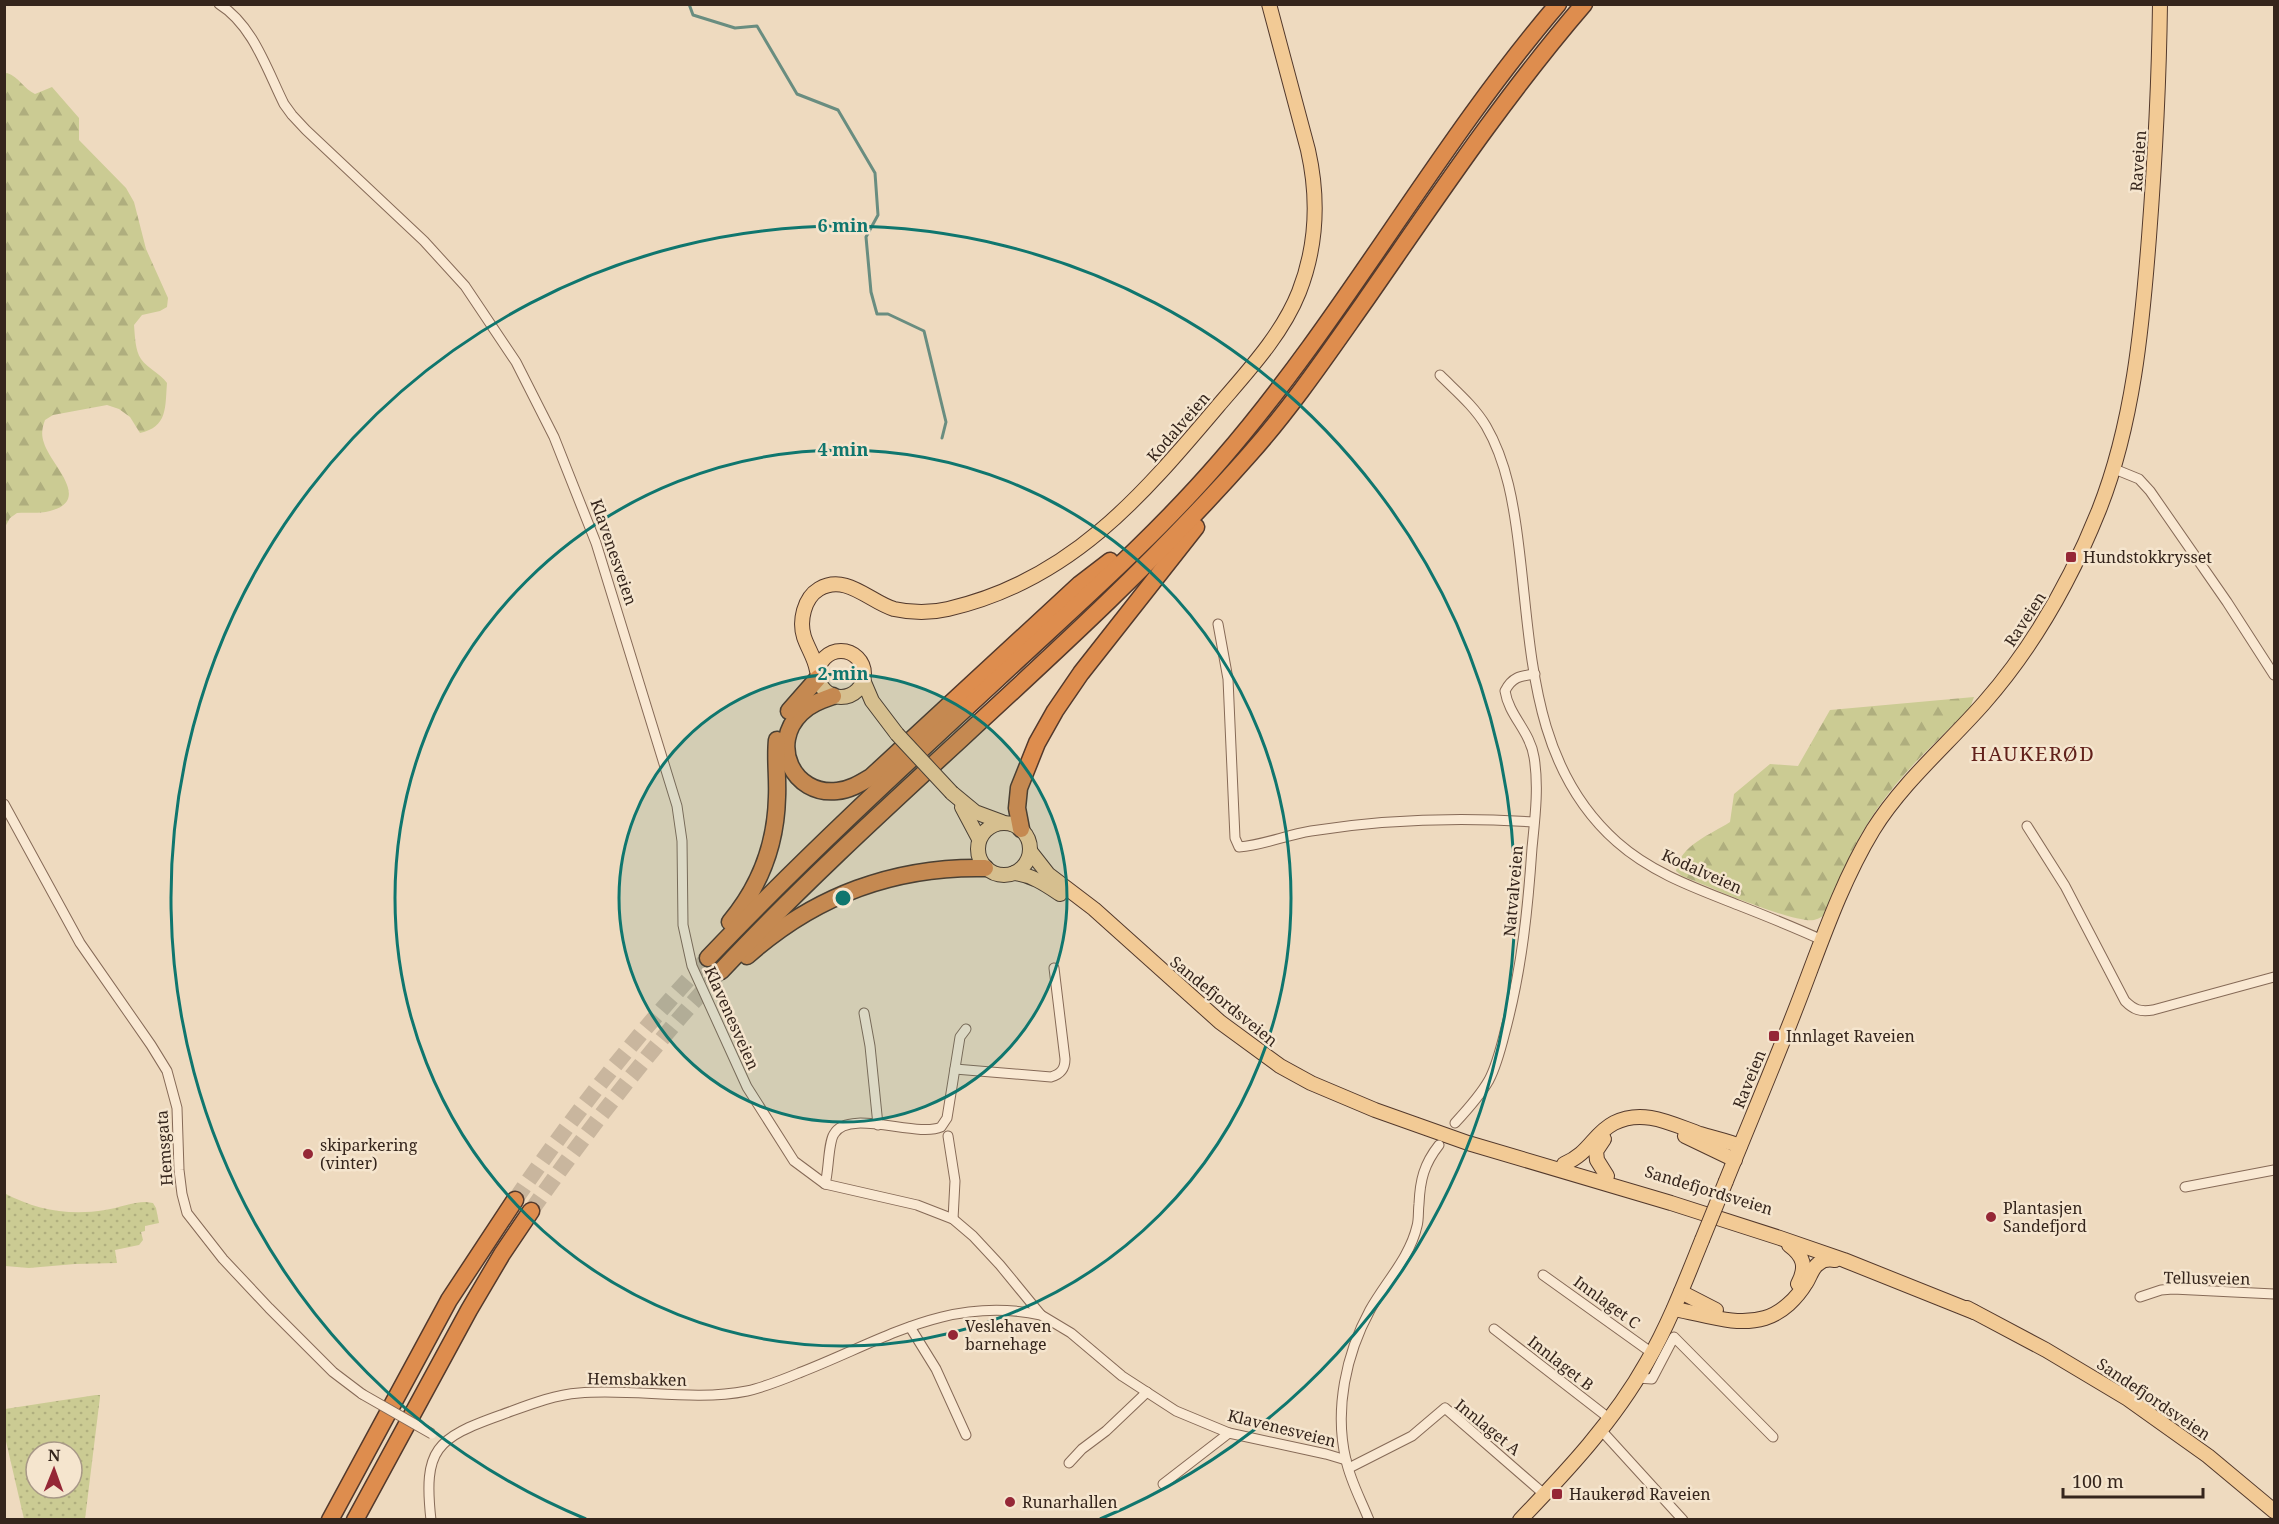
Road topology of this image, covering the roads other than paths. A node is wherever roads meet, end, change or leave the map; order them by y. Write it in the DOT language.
graph roads {
  1 [pos="219,4"];
  2 [pos="1269,4"];
  3 [pos="1558,4"];
  4 [pos="1584,4"];
  5 [pos="2160,4"];
  6 [pos="1440,375"];
  7 [pos="1253,451"];
  8 [pos="2112,468"];
  9 [pos="1201,483"];
  10 [pos="803,622"];
  11 [pos="1218,624"];
  12 [pos="840,650"];
  13 [pos="818,674"];
  14 [pos="1535,674"];
  15 [pos="2274,675"];
  16 [pos="863,680"];
  17 [pos="840,696"];
  18 [pos="897,734"];
  19 [pos="952,794"];
  20 [pos="4,804"];
  21 [pos="1534,822"];
  22 [pos="1004,823"];
  23 [pos="2027,826"];
  24 [pos="1021,829"];
  25 [pos="980,839"];
  26 [pos="1030,851"];
  27 [pos="985,868"];
  28 [pos="1014,873"];
  29 [pos="1822,940"];
  30 [pos="1140,951"];
  31 [pos="1054,968"];
  32 [pos="2274,977"];
  33 [pos="864,1014"];
  34 [pos="966,1029"];
  35 [pos="955,1069"];
  36 [pos="1455,1123"];
  37 [pos="878,1125"];
  38 [pos="1424,1127"];
  39 [pos="948,1136"];
  40 [pos="1439,1145"];
  41 [pos="1740,1146"];
  42 [pos="1735,1160"];
  43 [pos="1563,1164"];
  44 [pos="2274,1170"];
  45 [pos="1607,1176"];
  46 [pos="825,1184"];
  47 [pos="2185,1187"];
  48 [pos="515,1200"];
  49 [pos="531,1211"];
  50 [pos="953,1219"];
  51 [pos="1780,1238"];
  52 [pos="1844,1260"];
  53 [pos="1543,1275"];
  54 [pos="1681,1292"];
  55 [pos="2274,1294"];
  56 [pos="2140,1297"];
  57 [pos="1674,1309"];
  58 [pos="1974,1312"];
  59 [pos="1041,1315"];
  60 [pos="910,1327"];
  61 [pos="1494,1329"];
  62 [pos="1653,1353"];
  63 [pos="1638,1378"];
  64 [pos="1147,1392"];
  65 [pos="1605,1425"];
  66 [pos="1229,1433"];
  67 [pos="966,1435"];
  68 [pos="1773,1437"];
  69 [pos="443,1442"];
  70 [pos="1069,1463"];
  71 [pos="1347,1464"];
  72 [pos="1163,1484"];
  73 [pos="1544,1494"];
  74 [pos="2274,1511"];
  75 [pos="330,1520"];
  76 [pos="354,1520"];
  77 [pos="431,1520"];
  78 [pos="1369,1520"];
  79 [pos="1520,1520"];
  80 [pos="1683,1520"];
  1 -- 46 [label="street, Klavenesveien"];
  2 -- 10 [label="main road, Kodalveien"];
  3 -- 9 [label="highway"];
  4 -- 7 [label="highway"];
  5 -- 8 [label="main road, Raveien"];
  6 -- 14 [label="street, Kodalveien"];
  7 -- 24 [label="highway"];
  7 -- 27 [label="highway"];
  8 -- 15 [label="street"];
  8 -- 29 [label="main road, Raveien"];
  9 -- 13 [label="highway"];
  9 -- 17 [label="highway"];
  10 -- 12 [label="main road"];
  10 -- 13 [label="main road"];
  11 -- 21 [label="street"];
  12 -- 13 [label="main road"];
  12 -- 16 [label="main road"];
  13 -- 17 [label="main road"];
  14 -- 21 [label="street, Natvalveien"];
  14 -- 29 [label="street, Kodalveien"];
  16 -- 17 [label="main road"];
  16 -- 18 [label="main road"];
  17 -- 18 [label="main road"];
  18 -- 19 [label="main road, bridge"];
  19 -- 22 [label="main road"];
  19 -- 25 [label="main road"];
  20 -- 69 [label="street, Hemsgata, bridge"];
  21 -- 36 [label="street, Natvalveien"];
  22 -- 24 [label="main road"];
  22 -- 25 [label="main road"];
  23 -- 32 [label="street"];
  24 -- 26 [label="main road"];
  25 -- 27 [label="main road"];
  26 -- 28 [label="main road"];
  26 -- 30 [label="main road, Sandefjordsveien"];
  27 -- 28 [label="main road"];
  28 -- 30 [label="main road, Sandefjordsveien"];
  29 -- 41 [label="main road, Raveien"];
  30 -- 38 [label="main road, Sandefjordsveien"];
  31 -- 35 [label="street"];
  33 -- 37 [label="street"];
  34 -- 35 [label="street"];
  35 -- 37 [label="street"];
  37 -- 46 [label="street"];
  38 -- 43 [label="main road, Sandefjordsveien"];
  38 -- 51 [label="main road, Sandefjordsveien"];
  39 -- 50 [label="street"];
  40 -- 71 [label="street"];
  41 -- 42 [label="main road, Raveien"];
  41 -- 43 [label="main road"];
  42 -- 45 [label="main road"];
  42 -- 54 [label="main road, Raveien, bridge"];
  43 -- 45 [label="main road, Sandefjordsveien"];
  44 -- 47 [label="street"];
  45 -- 58 [label="main road, Sandefjordsveien"];
  46 -- 50 [label="street, Klavenesveien"];
  48 -- 75 [label="highway"];
  49 -- 76 [label="highway"];
  50 -- 59 [label="street, Klavenesveien"];
  51 -- 52 [label="main road, Sandefjordsveien"];
  51 -- 54 [label="main road"];
  52 -- 57 [label="main road"];
  52 -- 58 [label="main road, Sandefjordsveien"];
  53 -- 62 [label="street, Innlaget C"];
  54 -- 57 [label="main road"];
  55 -- 56 [label="street, Tellusveien"];
  57 -- 62 [label="main road"];
  58 -- 74 [label="main road, Sandefjordsveien"];
  59 -- 60 [label="street, Hemsbakken"];
  59 -- 64 [label="street, Klavenesveien"];
  60 -- 67 [label="street"];
  60 -- 69 [label="street, Hemsbakken"];
  61 -- 65 [label="street, Innlaget B"];
  62 -- 63 [label="main road"];
  63 -- 65 [label="main road"];
  63 -- 68 [label="street"];
  64 -- 66 [label="street, Klavenesveien"];
  64 -- 70 [label="street"];
  65 -- 73 [label="main road"];
  65 -- 80 [label="street"];
  66 -- 71 [label="street, Klavenesveien"];
  66 -- 72 [label="street"];
  69 -- 77 [label="street"];
  71 -- 73 [label="street, Innlaget A"];
  71 -- 78 [label="street"];
  73 -- 79 [label="main road"];
}
